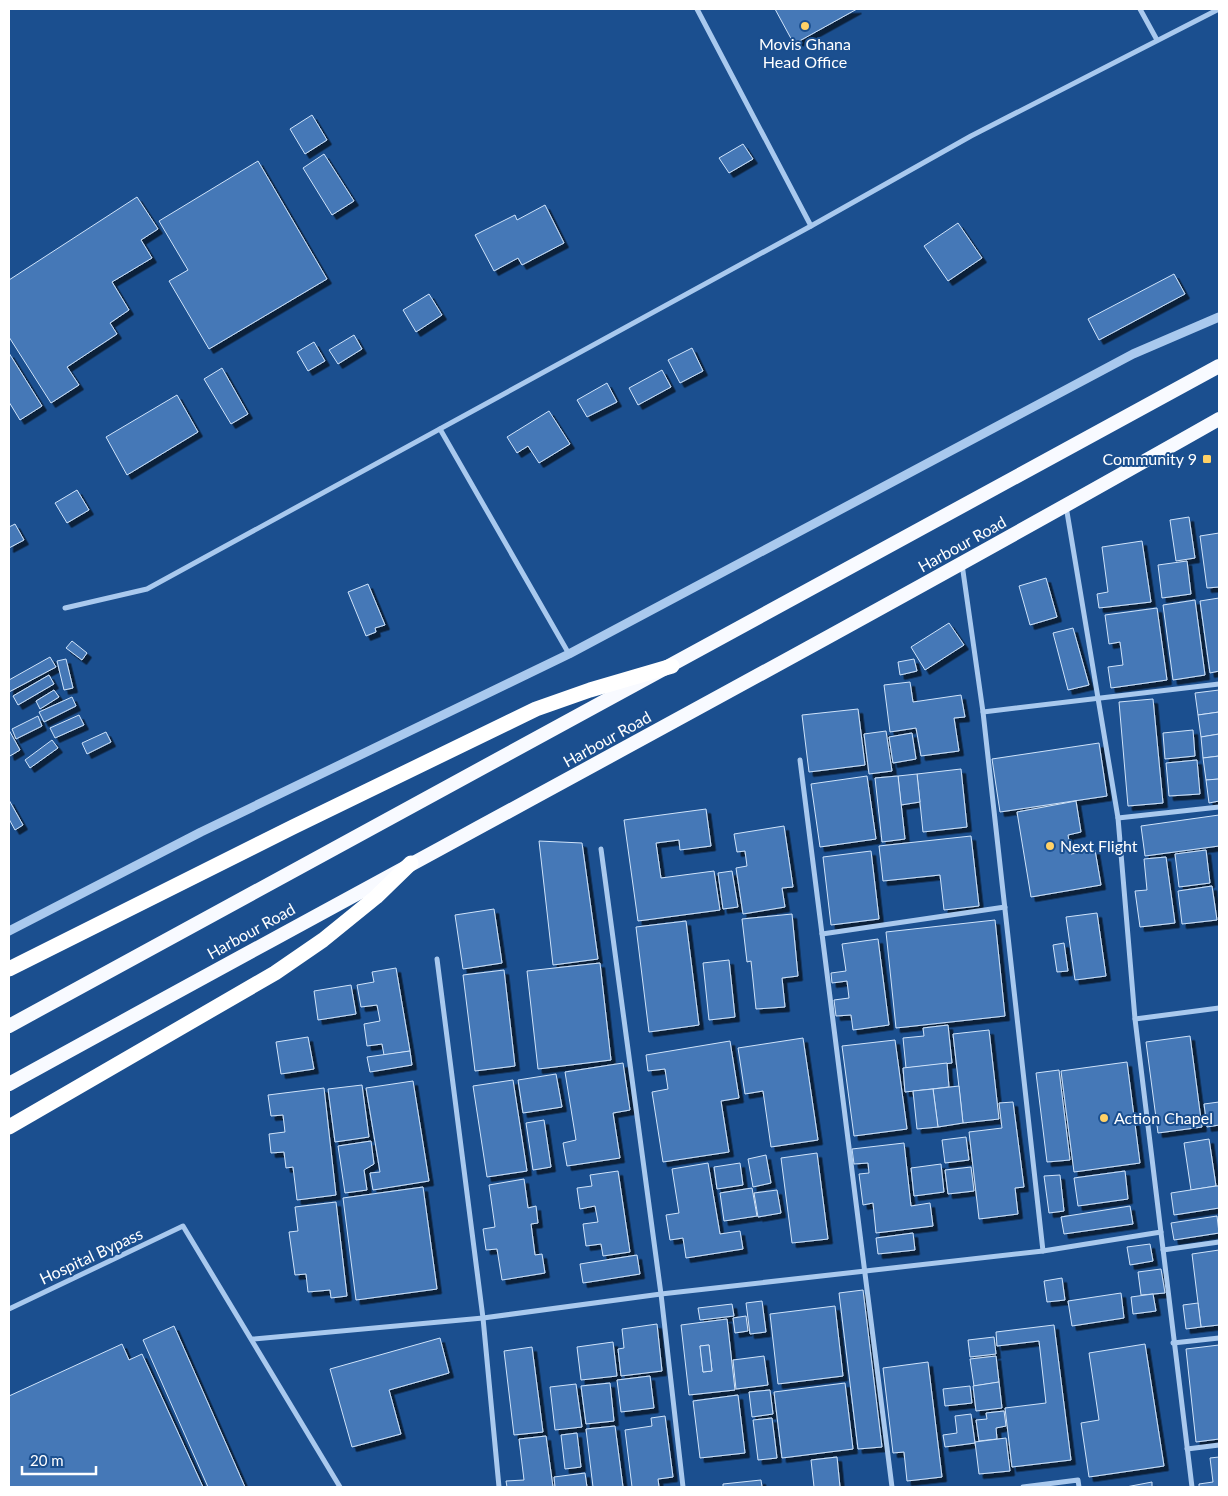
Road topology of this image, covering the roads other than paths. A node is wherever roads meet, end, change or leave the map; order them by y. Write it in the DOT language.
graph roads {
  1 [pos="697,9"];
  2 [pos="1140,9"];
  3 [pos="1219,9"];
  4 [pos="1157,40"];
  5 [pos="811,226"];
  6 [pos="1219,317"];
  7 [pos="1219,366"];
  8 [pos="1219,419"];
  9 [pos="440,429"];
  10 [pos="1066,506"];
  11 [pos="962,564"];
  12 [pos="65,608"];
  13 [pos="569,654"];
  14 [pos="672,666"];
  15 [pos="1219,684"];
  16 [pos="1098,699"];
  17 [pos="983,712"];
  18 [pos="800,760"];
  19 [pos="1219,807"];
  20 [pos="1118,818"];
  21 [pos="601,849"];
  22 [pos="411,863"];
  23 [pos="1005,908"];
  24 [pos="9,931"];
  25 [pos="822,934"];
  26 [pos="437,959"];
  27 [pos="9,969"];
  28 [pos="1219,1008"];
  29 [pos="1135,1019"];
  30 [pos="9,1026"];
  31 [pos="9,1084"];
  32 [pos="9,1127"];
  33 [pos="1161,1232"];
  34 [pos="1219,1242"];
  35 [pos="1163,1250"];
  36 [pos="1043,1251"];
  37 [pos="864,1271"];
  38 [pos="661,1294"];
  39 [pos="9,1309"];
  40 [pos="483,1318"];
  41 [pos="1219,1338"];
  42 [pos="253,1339"];
  43 [pos="1173,1343"];
  44 [pos="1219,1445"];
  45 [pos="1187,1449"];
  46 [pos="340,1487"];
  47 [pos="499,1487"];
  48 [pos="683,1487"];
  49 [pos="892,1487"];
  50 [pos="1023,1487"];
  51 [pos="1079,1487"];
  52 [pos="1192,1487"];
  1 -- 5 [label="street"];
  2 -- 4 [label="street"];
  3 -- 4 [label="street"];
  4 -- 5 [label="street"];
  5 -- 9 [label="street"];
  6 -- 13 [label="street"];
  7 -- 14 [label="highway, Harbour Road"];
  8 -- 10 [label="highway, Harbour Road"];
  9 -- 12 [label="street"];
  9 -- 13 [label="street"];
  10 -- 11 [label="highway, Harbour Road"];
  10 -- 16 [label="street"];
  11 -- 17 [label="street"];
  11 -- 22 [label="highway, Harbour Road"];
  13 -- 24 [label="street"];
  14 -- 27 [label="highway"];
  14 -- 30 [label="highway, Harbour Road"];
  15 -- 16 [label="street"];
  16 -- 17 [label="street"];
  16 -- 20 [label="street"];
  17 -- 23 [label="street"];
  18 -- 25 [label="street"];
  19 -- 20 [label="street"];
  20 -- 29 [label="street"];
  21 -- 38 [label="street"];
  22 -- 31 [label="highway, Harbour Road"];
  22 -- 32 [label="highway"];
  23 -- 25 [label="street"];
  23 -- 36 [label="street"];
  25 -- 37 [label="street"];
  26 -- 40 [label="street"];
  28 -- 29 [label="street"];
  29 -- 33 [label="street"];
  33 -- 35 [label="street"];
  33 -- 36 [label="street"];
  34 -- 35 [label="street"];
  35 -- 43 [label="street"];
  36 -- 37 [label="street"];
  37 -- 38 [label="street"];
  37 -- 49 [label="street"];
  38 -- 40 [label="street"];
  38 -- 48 [label="street"];
  39 -- 42 [label="street, Hospital Bypass"];
  40 -- 42 [label="street"];
  40 -- 47 [label="street"];
  41 -- 43 [label="street"];
  42 -- 46 [label="street"];
  43 -- 45 [label="street"];
  44 -- 45 [label="street"];
  45 -- 52 [label="street"];
  50 -- 51 [label="street"];
}
